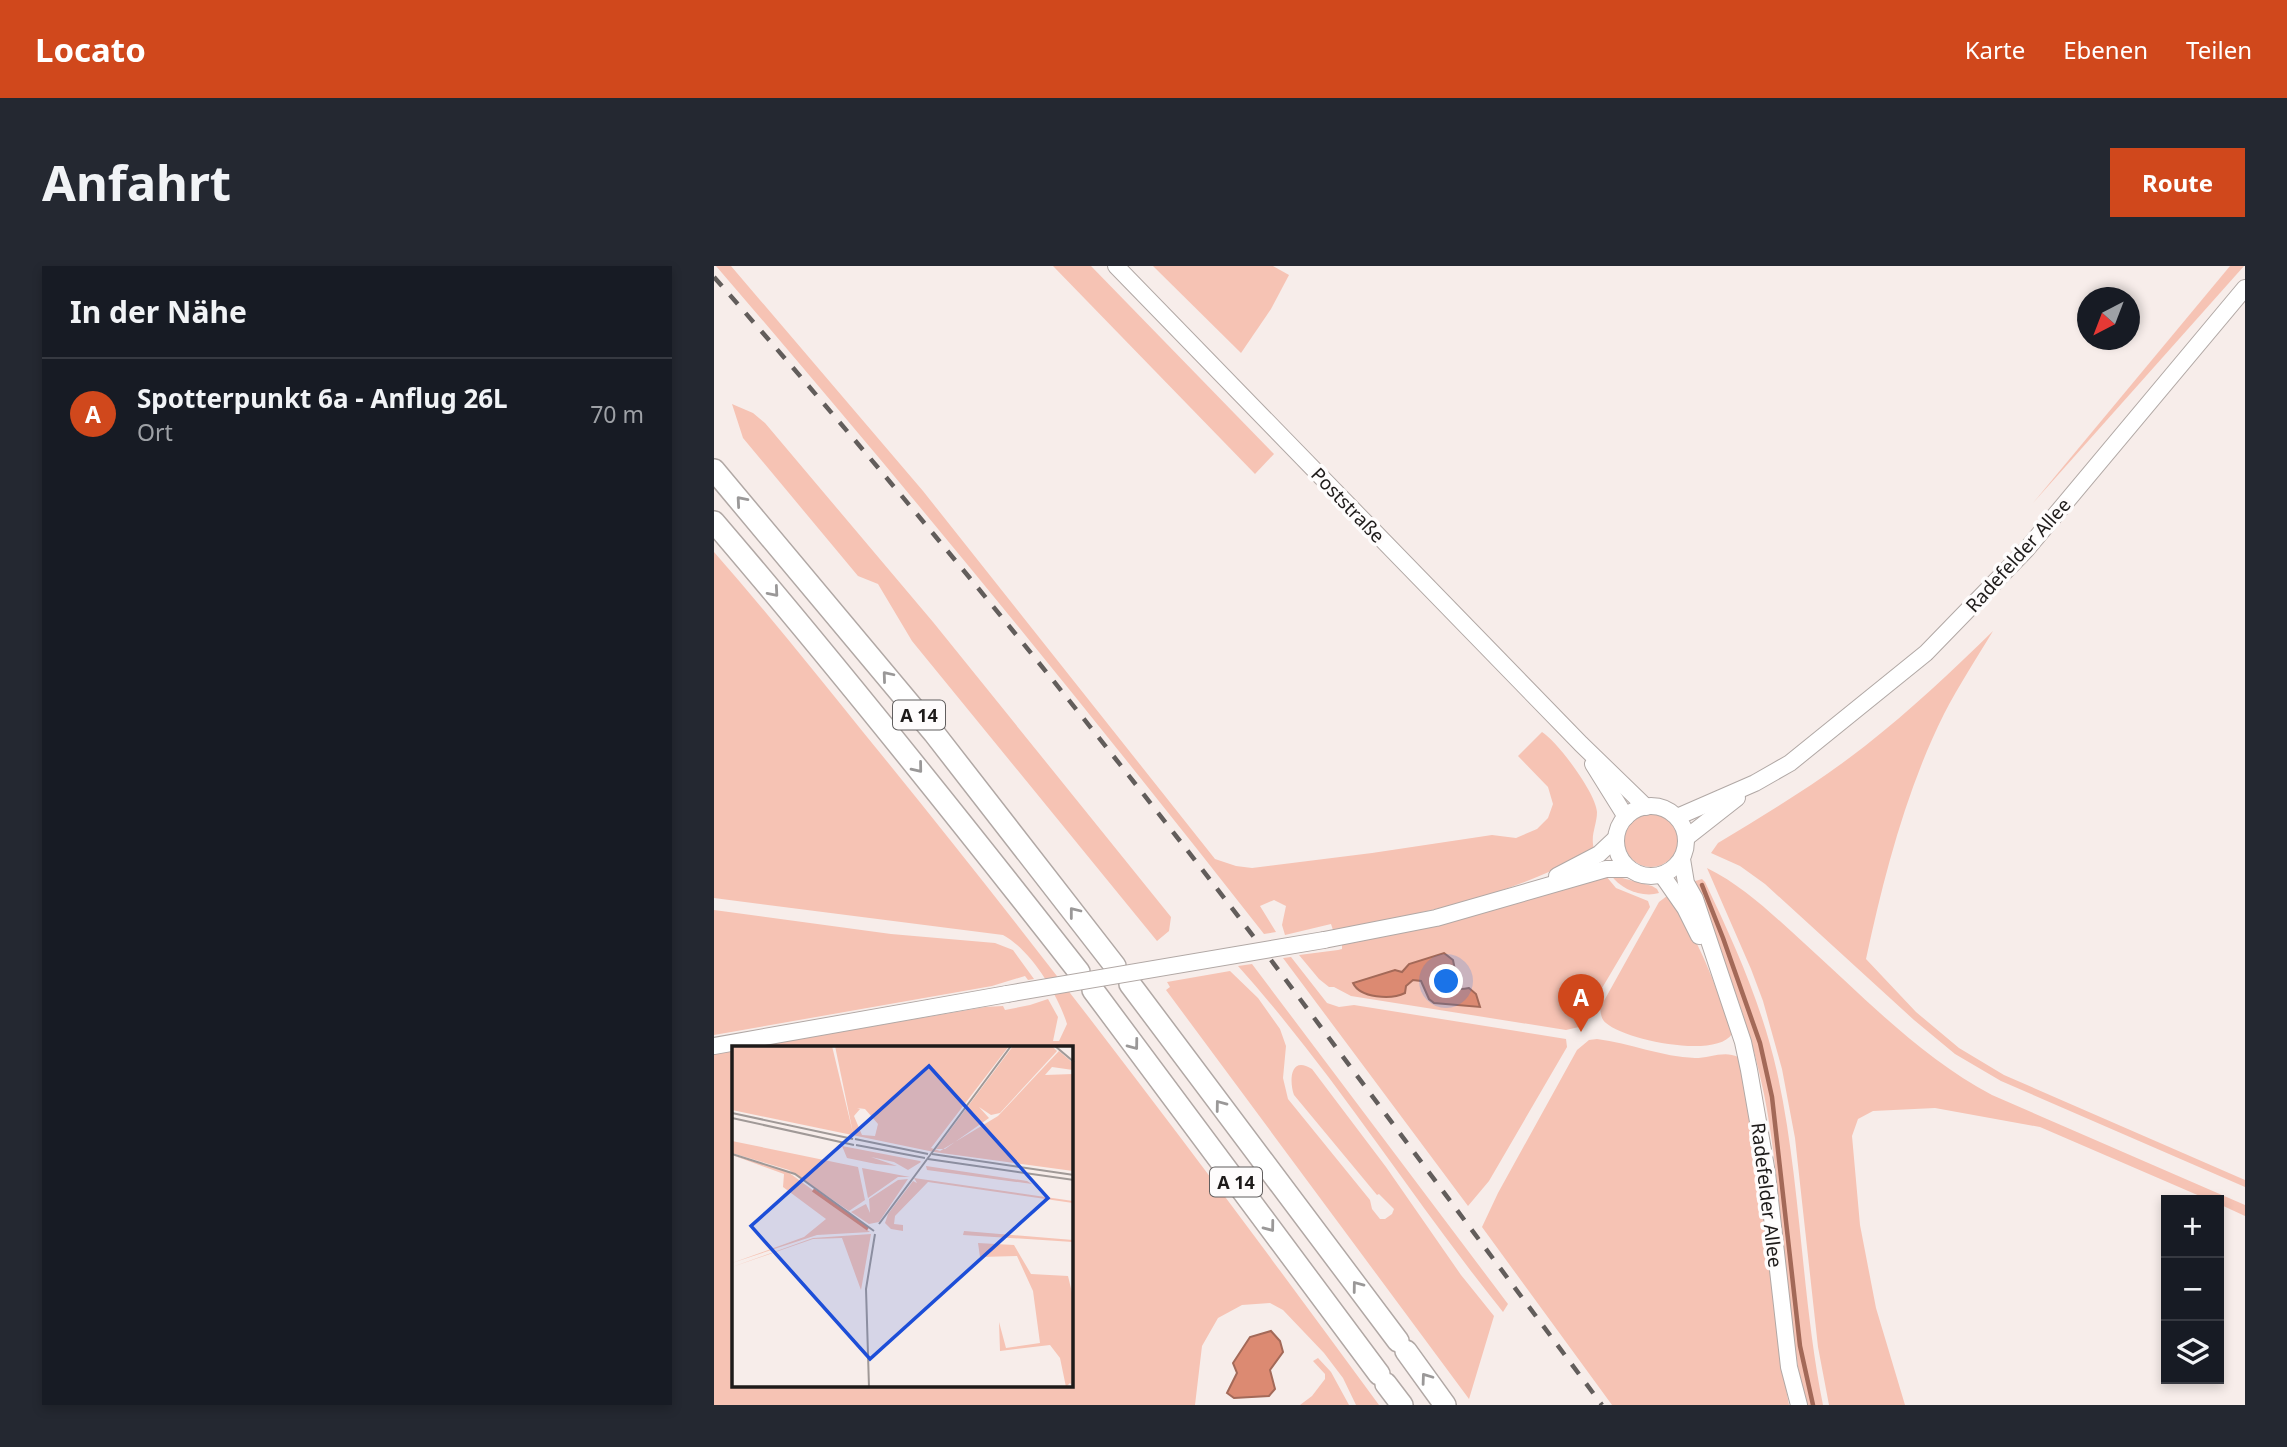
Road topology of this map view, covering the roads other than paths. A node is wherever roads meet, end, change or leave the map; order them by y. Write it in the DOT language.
graph roads {
  1 [pos="1116,266"];
  2 [pos="2245,288"];
  3 [pos="714,470"];
  4 [pos="714,522"];
  5 [pos="1581,744"];
  6 [pos="1755,783"];
  7 [pos="1646,807"];
  8 [pos="1626,817"];
  9 [pos="1677,817"];
  10 [pos="1616,838"];
  11 [pos="1686,838"];
  12 [pos="1682,859"];
  13 [pos="1629,869"];
  14 [pos="1662,875"];
  15 [pos="1525,891"];
  16 [pos="1115,966"];
  17 [pos="1079,972"];
  18 [pos="1129,984"];
  19 [pos="1724,987"];
  20 [pos="1093,990"];
  21 [pos="714,1046"];
  22 [pos="1402,1405"];
  23 [pos="1446,1405"];
  24 [pos="1799,1405"];
  1 -- 5 [label="main road, Poststraße"];
  2 -- 6 [label="main road, Radefelder Allee"];
  16 -- 3 [label="highway, A 14, one-way"];
  4 -- 17 [label="highway, A 14, one-way"];
  5 -- 7 [label="main road, Poststraße"];
  5 -- 8 [label="main road, Poststraße"];
  6 -- 9 [label="main road"];
  6 -- 11 [label="main road"];
  7 -- 8 [label="main road"];
  7 -- 9 [label="main road"];
  8 -- 10 [label="main road"];
  9 -- 11 [label="main road"];
  10 -- 13 [label="main road"];
  10 -- 15 [label="main road"];
  11 -- 12 [label="main road"];
  12 -- 14 [label="main road"];
  12 -- 19 [label="main road, Radefelder Allee"];
  13 -- 14 [label="main road"];
  13 -- 15 [label="main road"];
  14 -- 19 [label="main road, Radefelder Allee"];
  15 -- 21 [label="main road, bridge"];
  23 -- 18 [label="highway, A 14, one-way"];
  19 -- 24 [label="main road, Radefelder Allee"];
  20 -- 22 [label="highway, A 14, one-way"];
}
